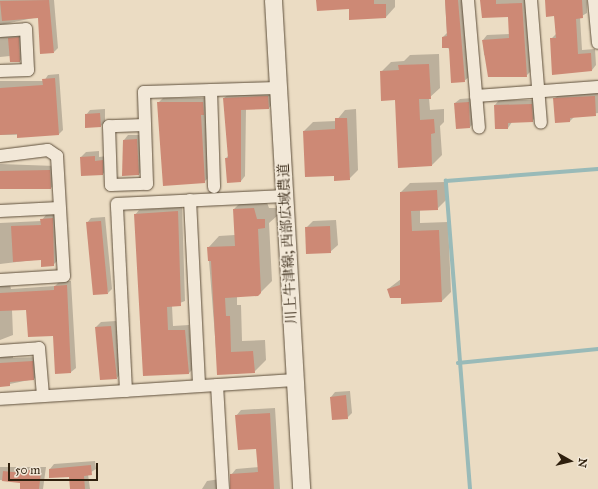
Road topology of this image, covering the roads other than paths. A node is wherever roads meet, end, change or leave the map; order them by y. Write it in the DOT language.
graph roads {
  1 [pos="273,0"];
  2 [pos="468,0"];
  3 [pos="531,0"];
  4 [pos="594,0"];
  5 [pos="0,31"];
  6 [pos="598,43"];
  7 [pos="0,71"];
  8 [pos="598,87"];
  9 [pos="279,88"];
  10 [pos="211,90"];
  11 [pos="539,91"];
  12 [pos="476,96"];
  13 [pos="541,123"];
  14 [pos="145,125"];
  15 [pos="479,128"];
  16 [pos="0,156"];
  17 [pos="214,187"];
  18 [pos="285,196"];
  19 [pos="190,200"];
  20 [pos="59,208"];
  21 [pos="0,211"];
  22 [pos="0,280"];
  23 [pos="0,351"];
  24 [pos="296,380"];
  25 [pos="217,385"];
  26 [pos="198,386"];
  27 [pos="126,391"];
  28 [pos="43,396"];
  29 [pos="0,398"];
  30 [pos="223,489"];
  31 [pos="301,489"];
  1 -- 9 [label="main road, 川上牛津線; 西部広域農道"];
  2 -- 12 [label="street"];
  3 -- 11 [label="street"];
  4 -- 6 [label="street"];
  5 -- 7 [label="street"];
  8 -- 11 [label="street"];
  9 -- 10 [label="street"];
  9 -- 18 [label="main road, 川上牛津線; 西部広域農道"];
  10 -- 14 [label="street"];
  10 -- 17 [label="street"];
  11 -- 12 [label="street"];
  11 -- 13 [label="street"];
  12 -- 15 [label="street"];
  14 -- 14 [label="street"];
  16 -- 20 [label="street"];
  18 -- 19 [label="street"];
  18 -- 24 [label="main road, 川上牛津線; 西部広域農道"];
  19 -- 26 [label="street"];
  19 -- 27 [label="street"];
  20 -- 21 [label="street"];
  20 -- 22 [label="street"];
  23 -- 28 [label="street"];
  24 -- 25 [label="street"];
  24 -- 31 [label="main road, 川上牛津線; 西部広域農道"];
  25 -- 26 [label="street"];
  25 -- 30 [label="street"];
  26 -- 27 [label="street"];
  27 -- 28 [label="street"];
  28 -- 29 [label="street"];
}
